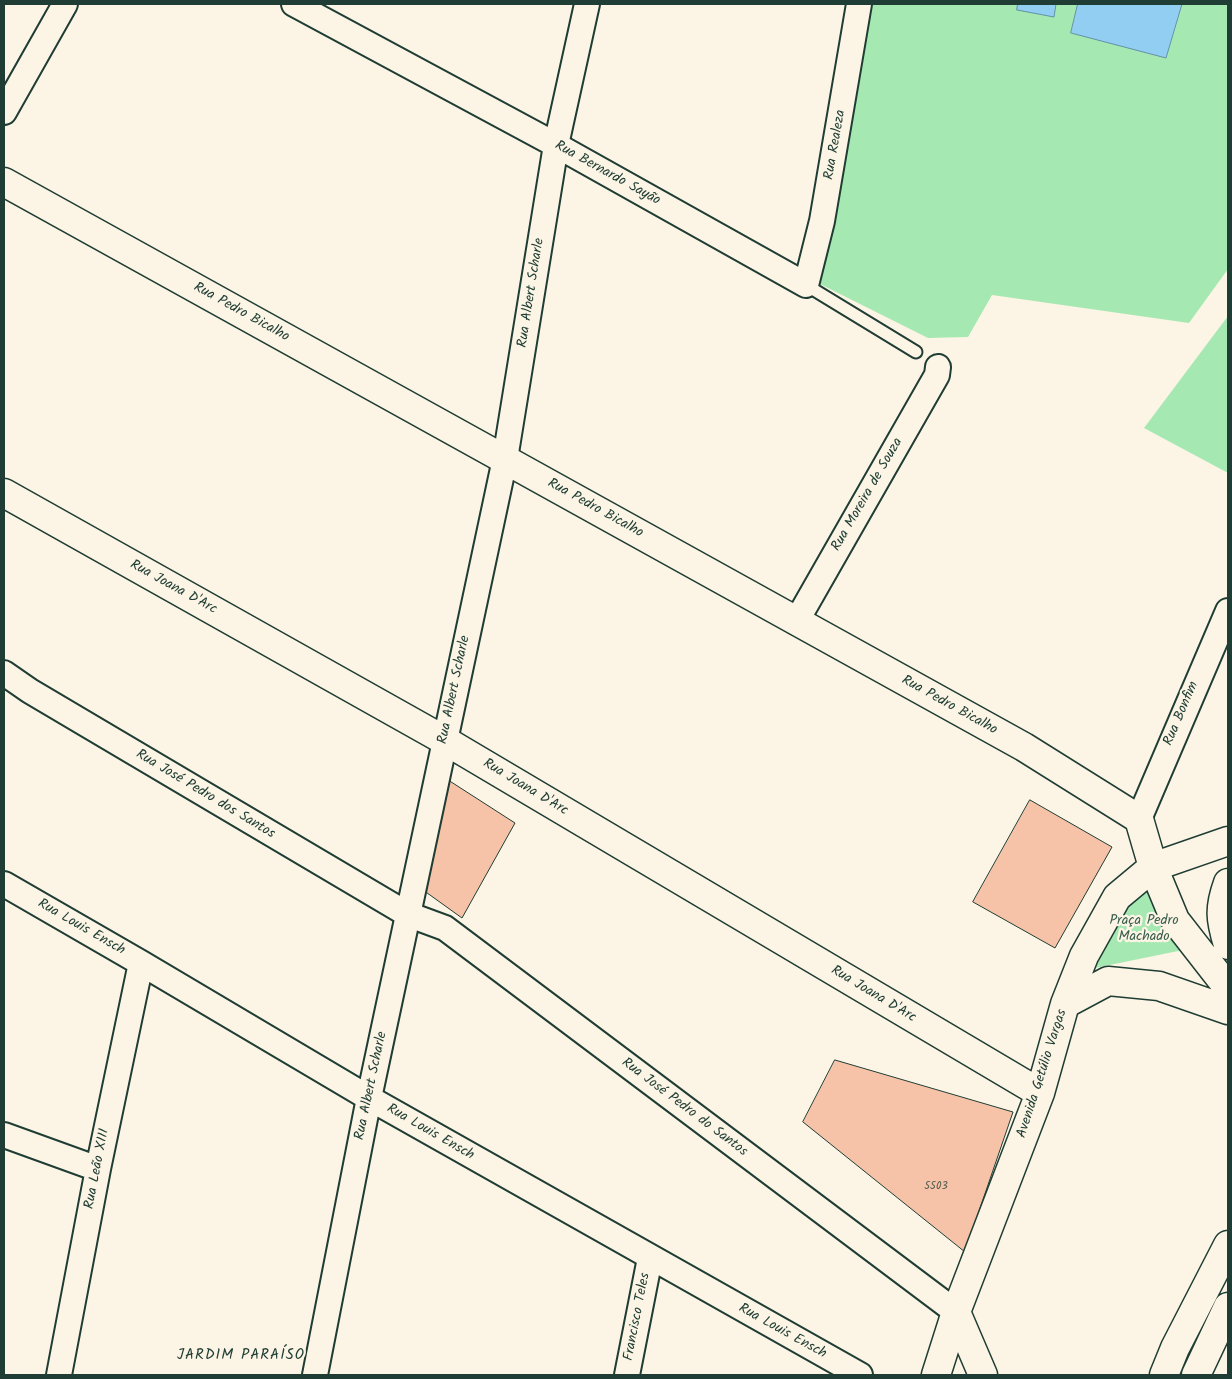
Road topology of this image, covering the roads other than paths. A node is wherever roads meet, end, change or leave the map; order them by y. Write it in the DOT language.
graph roads {
  1 [pos="65,4"];
  2 [pos="294,4"];
  3 [pos="587,4"];
  4 [pos="859,4"];
  5 [pos="4,112"];
  6 [pos="556,146"];
  7 [pos="4,182"];
  8 [pos="806,285"];
  9 [pos="916,352"];
  10 [pos="938,367"];
  11 [pos="505,459"];
  12 [pos="4,493"];
  13 [pos="1228,611"];
  14 [pos="796,622"];
  15 [pos="4,673"];
  16 [pos="444,740"];
  17 [pos="1139,819"];
  18 [pos="1228,841"];
  19 [pos="1153,866"];
  20 [pos="1228,883"];
  21 [pos="4,884"];
  22 [pos="407,914"];
  23 [pos="1228,945"];
  24 [pos="141,963"];
  25 [pos="1228,988"];
  26 [pos="1066,1004"];
  27 [pos="1228,1010"];
  28 [pos="1040,1093"];
  29 [pos="369,1098"];
  30 [pos="4,1135"];
  31 [pos="98,1169"];
  32 [pos="1228,1245"];
  33 [pos="650,1258"];
  34 [pos="1228,1307"];
  35 [pos="956,1312"];
  36 [pos="59,1375"];
  37 [pos="315,1375"];
  38 [pos="626,1375"];
  39 [pos="860,1375"];
  40 [pos="936,1375"];
  41 [pos="983,1375"];
  42 [pos="1164,1375"];
  43 [pos="1196,1375"];
  1 -- 5 [label="street"];
  2 -- 6 [label="street, Rua Bernardo Sayão"];
  3 -- 6 [label="street, Rua Albert Scharle"];
  4 -- 8 [label="street, Rua Realeza"];
  6 -- 8 [label="street, Rua Bernardo Sayão"];
  6 -- 11 [label="street, Rua Albert Scharle"];
  7 -- 11 [label="street, Rua Pedro Bicalho"];
  8 -- 9 [label="lane, Rua Bernardo Sayão"];
  10 -- 14 [label="street, Rua Moreira de Souza"];
  11 -- 14 [label="street, Rua Pedro Bicalho"];
  11 -- 16 [label="street, Rua Albert Scharle"];
  12 -- 16 [label="street, Rua Joana D'Arc"];
  13 -- 17 [label="street, Rua Bonfim"];
  14 -- 17 [label="street, Rua Pedro Bicalho"];
  15 -- 22 [label="street, Rua José Pedro dos Santos"];
  16 -- 22 [label="street, Rua Albert Scharle"];
  16 -- 28 [label="street, Rua Joana D'Arc"];
  17 -- 19 [label="street"];
  18 -- 19 [label="street, Avenida Getúlio Vargas"];
  19 -- 25 [label="street"];
  19 -- 26 [label="street, Avenida Getúlio Vargas"];
  20 -- 23 [label="street"];
  21 -- 24 [label="street, Rua Louis Ensch"];
  22 -- 29 [label="street, Rua Albert Scharle"];
  22 -- 35 [label="street, Rua José Pedro do Santos"];
  24 -- 29 [label="street, Rua Louis Ensch"];
  24 -- 31 [label="street, Rua Leão XIII"];
  26 -- 27 [label="street"];
  26 -- 28 [label="street, Avenida Getúlio Vargas"];
  28 -- 35 [label="street, Avenida Getúlio Vargas"];
  29 -- 33 [label="street, Rua Louis Ensch"];
  29 -- 37 [label="street, Rua Albert Scharle"];
  30 -- 31 [label="street"];
  31 -- 36 [label="street, Rua Leão XIII"];
  32 -- 42 [label="street"];
  33 -- 38 [label="street, Francisco Teles"];
  33 -- 39 [label="street, Rua Louis Ensch"];
  34 -- 43 [label="street"];
  35 -- 40 [label="street, Avenida Getúlio Vargas"];
  35 -- 41 [label="street"];
}
